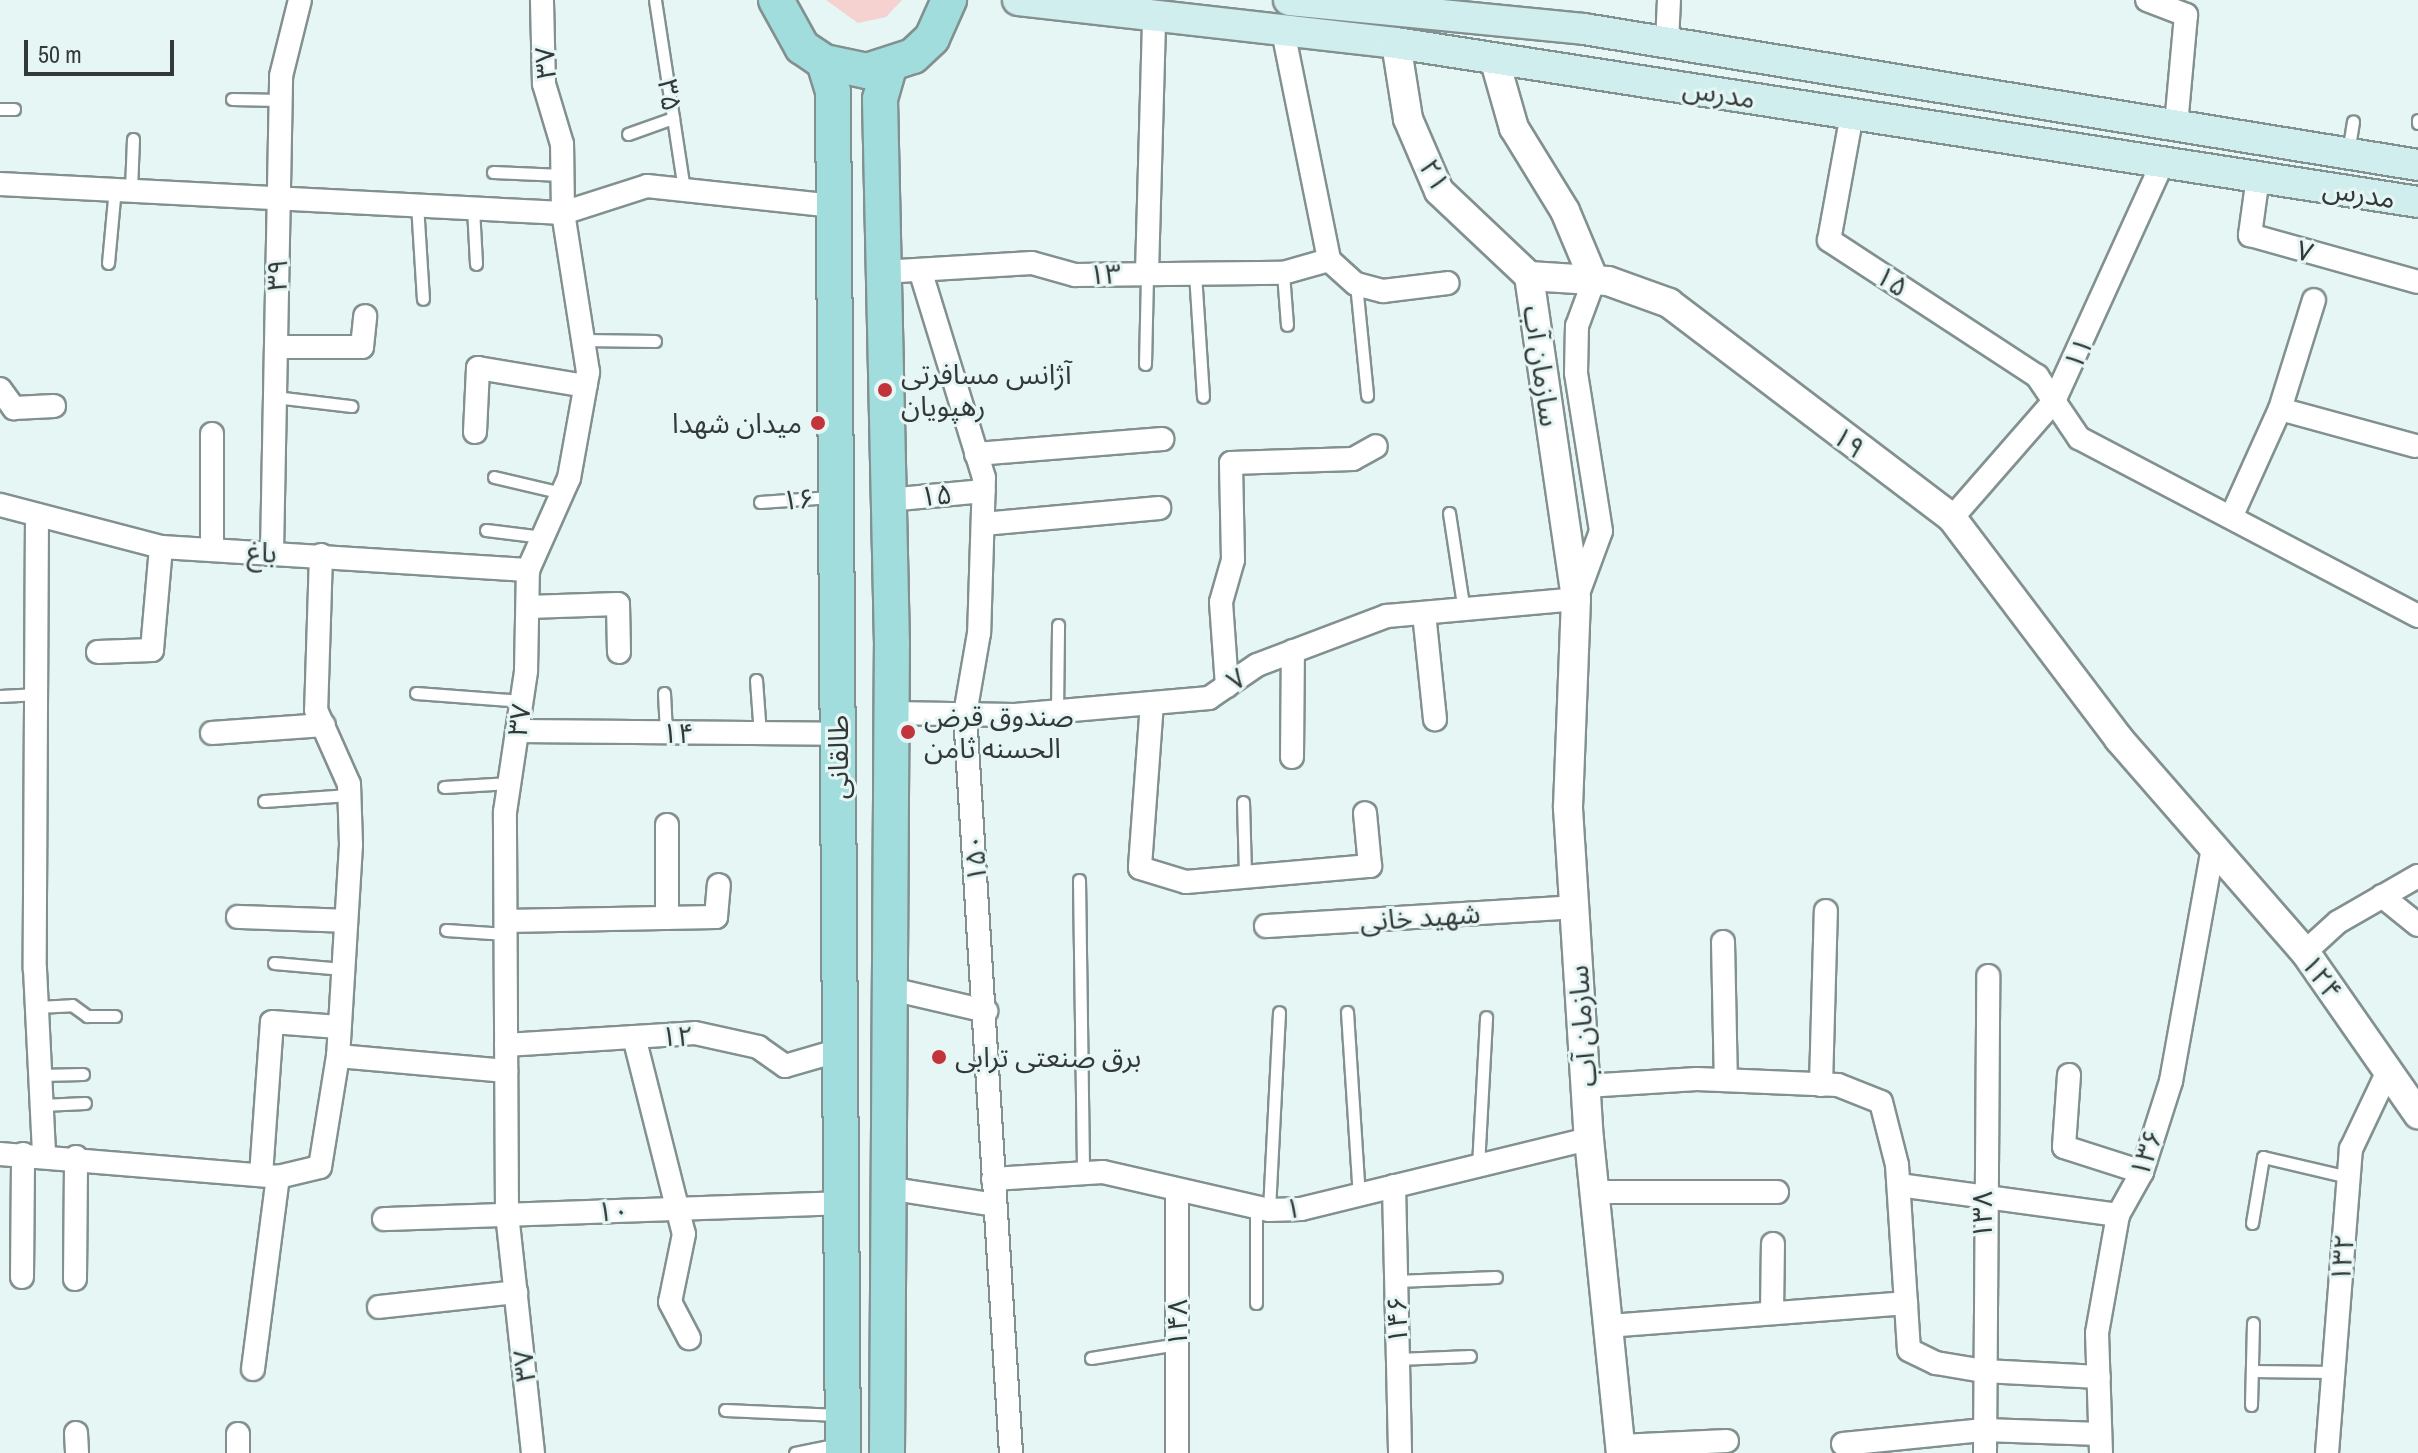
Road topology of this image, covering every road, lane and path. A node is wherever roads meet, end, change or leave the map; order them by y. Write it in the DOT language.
graph roads {
  1 [pos="300,0"];
  2 [pos="542,0"];
  3 [pos="655,0"];
  4 [pos="949,0"];
  5 [pos="1018,0"];
  6 [pos="1289,0"];
  7 [pos="1669,0"];
  8 [pos="2147,0"];
  9 [pos="774,1"];
  10 [pos="1474,9"];
  11 [pos="1154,19"];
  12 [pos="1283,31"];
  13 [pos="1667,42"];
  14 [pos="1396,43"];
  15 [pos="1494,58"];
  16 [pos="824,62"];
  17 [pos="889,67"];
  18 [pos="232,99"];
  19 [pos="280,100"];
  20 [pos="2034,102"];
  21 [pos="0,109"];
  22 [pos="14,109"];
  23 [pos="1852,114"];
  24 [pos="673,118"];
  25 [pos="2353,121"];
  26 [pos="2176,125"];
  27 [pos="628,134"];
  28 [pos="133,139"];
  29 [pos="2034,142"];
  30 [pos="2348,153"];
  31 [pos="2163,162"];
  32 [pos="2418,165"];
  33 [pos="493,172"];
  34 [pos="562,175"];
  35 [pos="2258,177"];
  36 [pos="0,184"];
  37 [pos="123,189"];
  38 [pos="684,190"];
  39 [pos="278,195"];
  40 [pos="2418,202"];
  41 [pos="417,204"];
  42 [pos="834,206"];
  43 [pos="473,207"];
  44 [pos="563,213"];
  45 [pos="1329,260"];
  46 [pos="108,263"];
  47 [pos="476,264"];
  48 [pos="882,272"];
  49 [pos="921,273"];
  50 [pos="1147,273"];
  51 [pos="1195,273"];
  52 [pos="1283,273"];
  53 [pos="1529,276"];
  54 [pos="1594,280"];
  55 [pos="2418,282"];
  56 [pos="1448,283"];
  57 [pos="1356,284"];
  58 [pos="423,299"];
  59 [pos="2314,300"];
  60 [pos="365,316"];
  61 [pos="1287,325"];
  62 [pos="583,340"];
  63 [pos="655,341"];
  64 [pos="276,347"];
  65 [pos="1145,364"];
  66 [pos="586,386"];
  67 [pos="0,389"];
  68 [pos="1367,395"];
  69 [pos="275,397"];
  70 [pos="1203,397"];
  71 [pos="2054,401"];
  72 [pos="54,406"];
  73 [pos="351,406"];
  74 [pos="2280,409"];
  75 [pos="475,432"];
  76 [pos="212,434"];
  77 [pos="1162,439"];
  78 [pos="1376,446"];
  79 [pos="2415,446"];
  80 [pos="976,454"];
  81 [pos="494,477"];
  82 [pos="984,491"];
  83 [pos="562,493"];
  84 [pos="836,496"];
  85 [pos="888,500"];
  86 [pos="760,502"];
  87 [pos="0,505"];
  88 [pos="1159,508"];
  89 [pos="1449,513"];
  90 [pos="2233,513"];
  91 [pos="37,515"];
  92 [pos="1952,518"];
  93 [pos="983,524"];
  94 [pos="486,530"];
  95 [pos="543,537"];
  96 [pos="161,547"];
  97 [pos="212,549"];
  98 [pos="272,552"];
  99 [pos="321,555"];
  100 [pos="528,570"];
  101 [pos="1576,599"];
  102 [pos="528,607"];
  103 [pos="1464,611"];
  104 [pos="1424,613"];
  105 [pos="2418,616"];
  106 [pos="1058,625"];
  107 [pos="1293,651"];
  108 [pos="98,652"];
  109 [pos="619,652"];
  110 [pos="756,680"];
  111 [pos="1227,686"];
  112 [pos="416,693"];
  113 [pos="664,693"];
  114 [pos="39,694"];
  115 [pos="0,696"];
  116 [pos="522,701"];
  117 [pos="1152,703"];
  118 [pos="1057,711"];
  119 [pos="889,713"];
  120 [pos="965,714"];
  121 [pos="1435,719"];
  122 [pos="324,725"];
  123 [pos="518,731"];
  124 [pos="212,733"];
  125 [pos="666,733"];
  126 [pos="760,734"];
  127 [pos="838,734"];
  128 [pos="1292,757"];
  129 [pos="510,783"];
  130 [pos="444,787"];
  131 [pos="349,795"];
  132 [pos="264,801"];
  133 [pos="1243,802"];
  134 [pos="1365,813"];
  135 [pos="667,825"];
  136 [pos="2212,852"];
  137 [pos="1245,874"];
  138 [pos="2418,876"];
  139 [pos="1079,880"];
  140 [pos="719,885"];
  141 [pos="2382,896"];
  142 [pos="1574,907"];
  143 [pos="1826,911"];
  144 [pos="238,917"];
  145 [pos="667,918"];
  146 [pos="346,921"];
  147 [pos="2418,925"];
  148 [pos="1266,926"];
  149 [pos="506,927"];
  150 [pos="446,930"];
  151 [pos="1723,942"];
  152 [pos="2305,952"];
  153 [pos="274,963"];
  154 [pos="343,969"];
  155 [pos="1988,976"];
  156 [pos="887,988"];
  157 [pos="37,1007"];
  158 [pos="986,1011"];
  159 [pos="1279,1012"];
  160 [pos="1347,1012"];
  161 [pos="115,1016"];
  162 [pos="1486,1017"];
  163 [pos="339,1027"];
  164 [pos="634,1037"];
  165 [pos="506,1045"];
  166 [pos="840,1050"];
  167 [pos="338,1056"];
  168 [pos="506,1071"];
  169 [pos="2388,1071"];
  170 [pos="83,1074"];
  171 [pos="40,1075"];
  172 [pos="2069,1075"];
  173 [pos="1726,1080"];
  174 [pos="1821,1085"];
  175 [pos="1586,1086"];
  176 [pos="85,1103"];
  177 [pos="42,1105"];
  178 [pos="2418,1114"];
  179 [pos="1589,1139"];
  180 [pos="22,1154"];
  181 [pos="76,1157"];
  182 [pos="1478,1166"];
  183 [pos="2142,1172"];
  184 [pos="1083,1174"];
  185 [pos="269,1176"];
  186 [pos="2348,1177"];
  187 [pos="993,1179"];
  188 [pos="1899,1185"];
  189 [pos="1394,1186"];
  190 [pos="887,1188"];
  191 [pos="1177,1192"];
  192 [pos="1595,1192"];
  193 [pos="1777,1192"];
  194 [pos="1981,1196"];
  195 [pos="1359,1198"];
  196 [pos="842,1203"];
  197 [pos="995,1205"];
  198 [pos="676,1208"];
  199 [pos="1262,1209"];
  200 [pos="507,1214"];
  201 [pos="2118,1215"];
  202 [pos="384,1219"];
  203 [pos="2252,1223"];
  204 [pos="1773,1244"];
  205 [pos="22,1277"];
  206 [pos="1496,1277"];
  207 [pos="75,1279"];
  208 [pos="1396,1281"];
  209 [pos="516,1292"];
  210 [pos="1256,1303"];
  211 [pos="1906,1303"];
  212 [pos="379,1307"];
  213 [pos="1772,1313"];
  214 [pos="2253,1323"];
  215 [pos="1608,1326"];
  216 [pos="689,1338"];
  217 [pos="1177,1344"];
  218 [pos="1470,1356"];
  219 [pos="1091,1358"];
  220 [pos="1398,1359"];
  221 [pos="253,1369"];
  222 [pos="1984,1371"];
  223 [pos="2252,1371"];
  224 [pos="2333,1372"];
  225 [pos="2099,1377"];
  226 [pos="2251,1405"];
  227 [pos="725,1410"];
  228 [pos="843,1437"];
  229 [pos="1727,1441"];
  230 [pos="1984,1442"];
  231 [pos="2101,1443"];
  232 [pos="1843,1444"];
  233 [pos="1621,1449"];
  234 [pos="533,1453"];
  235 [pos="795,1453"];
  236 [pos="887,1453"];
  237 [pos="1011,1453"];
  238 [pos="1177,1453"];
  239 [pos="1400,1453"];
  240 [pos="2327,1453"];
  1 -- 19 [label="street, ۳۹"];
  2 -- 34 [label="street, ۳۷"];
  3 -- 24 [label="lane, ۳۵"];
  4 -- 17 [label="main road"];
  5 -- 11 [label="main road, مدرس"];
  6 -- 10 [label="main road, مدرس"];
  7 -- 13 [label="street"];
  8 -- 26 [label="street"];
  9 -- 16 [label="main road"];
  10 -- 13 [label="main road, مدرس"];
  11 -- 12 [label="main road, مدرس"];
  11 -- 50 [label="street"];
  12 -- 14 [label="main road, مدرس"];
  12 -- 45 [label="street"];
  13 -- 20 [label="main road, مدرس"];
  14 -- 15 [label="main road, مدرس"];
  14 -- 53 [label="street, ۲۱"];
  15 -- 23 [label="main road, مدرس"];
  15 -- 54 [label="street"];
  16 -- 17 [label="main road"];
  16 -- 42 [label="main road, طالقانی"];
  17 -- 48 [label="main road, طالقانی"];
  18 -- 19 [label="lane"];
  19 -- 39 [label="street, ۳۹"];
  20 -- 26 [label="main road, مدرس"];
  20 -- 29 [label="main road"];
  21 -- 22 [label="lane"];
  23 -- 29 [label="main road, مدرس"];
  23 -- 71 [label="street, ۱۵"];
  24 -- 27 [label="lane"];
  24 -- 38 [label="lane, ۳۵"];
  25 -- 30 [label="lane"];
  26 -- 30 [label="main road, مدرس"];
  28 -- 37 [label="lane"];
  29 -- 31 [label="main road, مدرس"];
  30 -- 32 [label="main road, مدرس"];
  31 -- 35 [label="main road, مدرس"];
  31 -- 71 [label="street, ۱۱"];
  33 -- 34 [label="lane"];
  34 -- 44 [label="street, ۳۷"];
  35 -- 40 [label="main road, مدرس"];
  35 -- 55 [label="street, ۷"];
  36 -- 37 [label="street"];
  37 -- 39 [label="street"];
  37 -- 46 [label="lane"];
  38 -- 42 [label="street"];
  38 -- 44 [label="street"];
  39 -- 41 [label="street"];
  39 -- 64 [label="street, ۳۹"];
  41 -- 43 [label="street"];
  41 -- 58 [label="lane"];
  42 -- 84 [label="main road, طالقانی"];
  43 -- 44 [label="street"];
  43 -- 47 [label="lane"];
  44 -- 62 [label="street, ۳۷"];
  45 -- 52 [label="street, ۱۳"];
  45 -- 57 [label="street"];
  48 -- 49 [label="street, ۱۳"];
  48 -- 85 [label="main road, طالقانی"];
  49 -- 50 [label="street, ۱۳"];
  49 -- 80 [label="street, ۱۵۰"];
  50 -- 51 [label="street, ۱۳"];
  50 -- 65 [label="lane"];
  51 -- 52 [label="street, ۱۳"];
  51 -- 70 [label="lane"];
  52 -- 61 [label="lane"];
  53 -- 54 [label="street, ۱۹"];
  53 -- 101 [label="street, سازمان آب"];
  54 -- 92 [label="street, ۱۹"];
  54 -- 101 [label="street, سازمان آب"];
  56 -- 57 [label="street"];
  57 -- 68 [label="lane"];
  59 -- 74 [label="street"];
  60 -- 64 [label="street"];
  62 -- 63 [label="lane"];
  62 -- 66 [label="street, ۳۷"];
  64 -- 69 [label="street, ۳۹"];
  66 -- 75 [label="street"];
  66 -- 83 [label="street, ۳۷"];
  67 -- 72 [label="street"];
  69 -- 73 [label="lane"];
  69 -- 98 [label="street, ۳۹"];
  71 -- 90 [label="street"];
  71 -- 92 [label="street, ۱۱"];
  74 -- 79 [label="street"];
  74 -- 90 [label="street"];
  76 -- 97 [label="street"];
  77 -- 80 [label="street"];
  78 -- 111 [label="street"];
  80 -- 82 [label="street, ۱۵۰"];
  81 -- 83 [label="lane"];
  82 -- 85 [label="street, ۱۵"];
  82 -- 93 [label="street, ۱۵۰"];
  83 -- 95 [label="street, ۳۷"];
  84 -- 86 [label="lane, ۱۶"];
  84 -- 127 [label="main road, طالقانی"];
  85 -- 119 [label="main road, طالقانی"];
  87 -- 91 [label="street, باغ"];
  88 -- 93 [label="street"];
  89 -- 103 [label="lane"];
  90 -- 105 [label="street"];
  91 -- 96 [label="street, باغ"];
  91 -- 114 [label="street"];
  92 -- 136 [label="street, ۱۹"];
  93 -- 120 [label="street, ۱۵۰"];
  94 -- 95 [label="lane"];
  95 -- 100 [label="street, ۳۷"];
  96 -- 97 [label="street, باغ"];
  96 -- 108 [label="street"];
  97 -- 98 [label="street, باغ"];
  98 -- 99 [label="street, باغ"];
  99 -- 100 [label="street, باغ"];
  99 -- 122 [label="street"];
  100 -- 102 [label="street, ۳۷"];
  101 -- 103 [label="street, ۷"];
  101 -- 142 [label="street, سازمان آب"];
  102 -- 109 [label="street"];
  102 -- 116 [label="street, ۳۷"];
  103 -- 104 [label="street, ۷"];
  104 -- 107 [label="street, ۷"];
  104 -- 121 [label="street"];
  106 -- 118 [label="lane"];
  107 -- 111 [label="street, ۷"];
  107 -- 128 [label="street"];
  110 -- 126 [label="lane"];
  111 -- 117 [label="street, ۷"];
  112 -- 116 [label="lane"];
  113 -- 125 [label="lane"];
  114 -- 115 [label="lane"];
  114 -- 157 [label="street"];
  116 -- 123 [label="street, ۳۷"];
  117 -- 118 [label="street, ۷"];
  117 -- 137 [label="street"];
  118 -- 120 [label="street, ۷"];
  119 -- 120 [label="street, ۷"];
  119 -- 156 [label="main road, طالقانی"];
  120 -- 158 [label="street, ۱۵۰"];
  122 -- 124 [label="street"];
  122 -- 131 [label="street"];
  123 -- 125 [label="street, ۱۴"];
  123 -- 129 [label="street, ۳۷"];
  125 -- 126 [label="street, ۱۴"];
  126 -- 127 [label="street, ۱۴"];
  127 -- 166 [label="main road, طالقانی"];
  129 -- 130 [label="lane"];
  129 -- 149 [label="street, ۳۷"];
  131 -- 132 [label="lane"];
  131 -- 146 [label="street"];
  133 -- 137 [label="lane"];
  134 -- 137 [label="street"];
  135 -- 145 [label="street"];
  136 -- 152 [label="street, ۱۲۴"];
  136 -- 183 [label="street, ۱۳۶"];
  138 -- 141 [label="street"];
  139 -- 184 [label="lane"];
  140 -- 145 [label="street"];
  141 -- 147 [label="street"];
  141 -- 152 [label="street"];
  142 -- 148 [label="street, شهید خانی"];
  142 -- 175 [label="street, سازمان آب"];
  143 -- 174 [label="street"];
  144 -- 146 [label="street"];
  145 -- 149 [label="street"];
  146 -- 154 [label="street"];
  149 -- 150 [label="lane"];
  149 -- 165 [label="street, ۳۷"];
  151 -- 173 [label="street"];
  152 -- 169 [label="street, ۱۲۴"];
  153 -- 154 [label="lane"];
  154 -- 163 [label="street"];
  155 -- 194 [label="street, ۱۳۸"];
  156 -- 158 [label="street"];
  156 -- 190 [label="main road, طالقانی"];
  157 -- 161 [label="lane"];
  157 -- 171 [label="street"];
  158 -- 187 [label="street, ۱۵۰"];
  159 -- 199 [label="lane"];
  160 -- 195 [label="lane"];
  162 -- 182 [label="lane"];
  163 -- 167 [label="street"];
  163 -- 185 [label="street"];
  164 -- 165 [label="street, ۱۲"];
  164 -- 166 [label="street, ۱۲"];
  164 -- 198 [label="street"];
  165 -- 168 [label="street, ۳۷"];
  166 -- 196 [label="main road, طالقانی"];
  167 -- 168 [label="street"];
  167 -- 185 [label="street"];
  168 -- 200 [label="street, ۳۷"];
  169 -- 178 [label="street, ۱۲۴"];
  169 -- 186 [label="street, ۱۳۲"];
  170 -- 171 [label="lane"];
  171 -- 177 [label="street"];
  172 -- 183 [label="street"];
  173 -- 174 [label="street"];
  173 -- 175 [label="street"];
  174 -- 188 [label="street"];
  175 -- 179 [label="street, سازمان آب"];
  176 -- 177 [label="lane"];
  177 -- 180 [label="street"];
  179 -- 182 [label="street, ۱"];
  179 -- 192 [label="street, سازمان آب"];
  180 -- 181 [label="street"];
  180 -- 205 [label="street"];
  181 -- 185 [label="street"];
  181 -- 207 [label="street"];
  182 -- 189 [label="street, ۱"];
  183 -- 201 [label="street, ۱۳۶"];
  184 -- 187 [label="street, ۱"];
  184 -- 191 [label="street, ۱"];
  185 -- 221 [label="street"];
  186 -- 203 [label="lane"];
  186 -- 224 [label="street, ۱۳۲"];
  187 -- 197 [label="street, ۱۵۰"];
  188 -- 194 [label="street"];
  188 -- 211 [label="street"];
  189 -- 195 [label="street, ۱"];
  189 -- 208 [label="street, ۱۴۶"];
  190 -- 197 [label="street"];
  190 -- 236 [label="main road, طالقانی"];
  191 -- 199 [label="street, ۱"];
  191 -- 217 [label="street, ۱۴۸"];
  192 -- 193 [label="street"];
  192 -- 215 [label="street, سازمان آب"];
  194 -- 201 [label="street"];
  194 -- 222 [label="street, ۱۳۸"];
  195 -- 199 [label="street, ۱"];
  196 -- 198 [label="street, ۱۰"];
  196 -- 228 [label="main road, طالقانی"];
  197 -- 237 [label="street, ۱۵۰"];
  198 -- 200 [label="street, ۱۰"];
  198 -- 216 [label="street"];
  199 -- 210 [label="lane"];
  200 -- 202 [label="street, ۱۰"];
  200 -- 209 [label="street, ۳۷"];
  201 -- 225 [label="street, ۱۳۶"];
  204 -- 213 [label="street"];
  206 -- 208 [label="lane"];
  208 -- 220 [label="street, ۱۴۶"];
  209 -- 212 [label="street"];
  209 -- 234 [label="street, ۳۷"];
  211 -- 213 [label="street"];
  211 -- 222 [label="street"];
  213 -- 215 [label="street"];
  214 -- 223 [label="lane"];
  215 -- 233 [label="street, سازمان آب"];
  217 -- 219 [label="lane"];
  217 -- 238 [label="street, ۱۴۸"];
  218 -- 220 [label="lane"];
  220 -- 239 [label="street, ۱۴۶"];
  222 -- 225 [label="street"];
  222 -- 230 [label="street, ۱۳۸"];
  223 -- 224 [label="lane"];
  223 -- 226 [label="lane"];
  224 -- 240 [label="street, ۱۳۲"];
  225 -- 231 [label="street, ۱۳۶"];
  227 -- 228 [label="lane"];
  228 -- 235 [label="lane"];
  229 -- 233 [label="street"];
  230 -- 231 [label="street"];
  230 -- 232 [label="street"];
}
